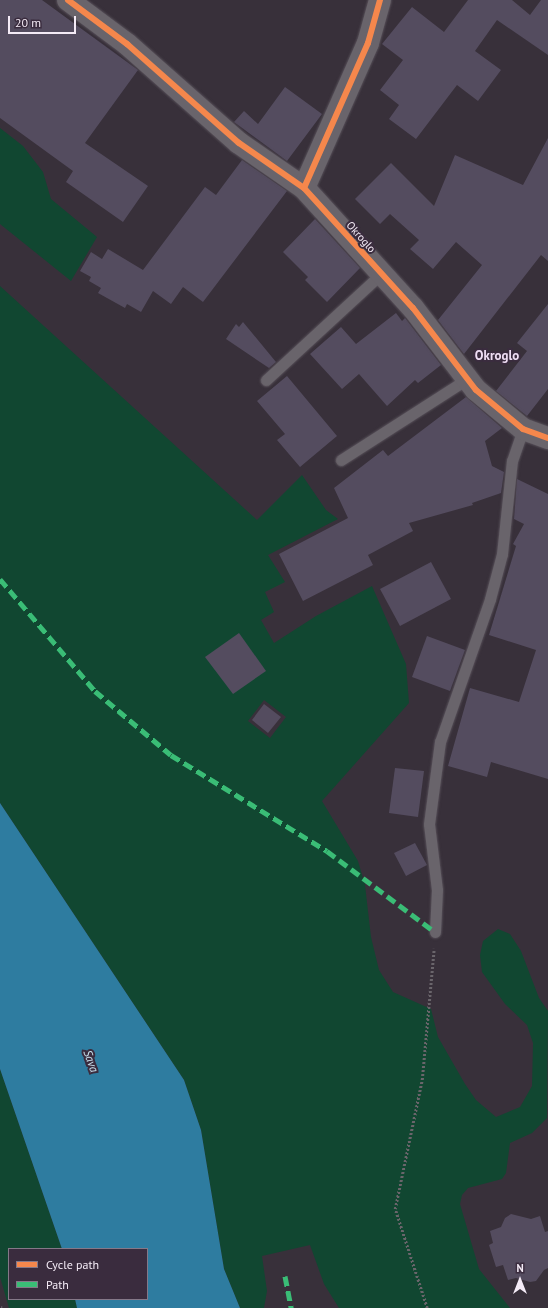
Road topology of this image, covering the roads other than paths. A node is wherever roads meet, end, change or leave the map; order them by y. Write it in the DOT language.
graph roads {
  1 [pos="68,0"];
  2 [pos="380,0"];
  3 [pos="304,188"];
  4 [pos="381,274"];
  5 [pos="467,379"];
  6 [pos="266,380"];
  7 [pos="523,429"];
  8 [pos="548,438"];
  9 [pos="341,460"];
  10 [pos="435,932"];
  1 -- 3 [label="street, Okroglo"];
  2 -- 3 [label="street"];
  3 -- 4 [label="street, Okroglo"];
  4 -- 5 [label="street, Okroglo"];
  4 -- 6 [label="lane"];
  5 -- 7 [label="street, Okroglo"];
  5 -- 9 [label="lane"];
  7 -- 8 [label="street, Okroglo"];
  7 -- 10 [label="lane"];
}
